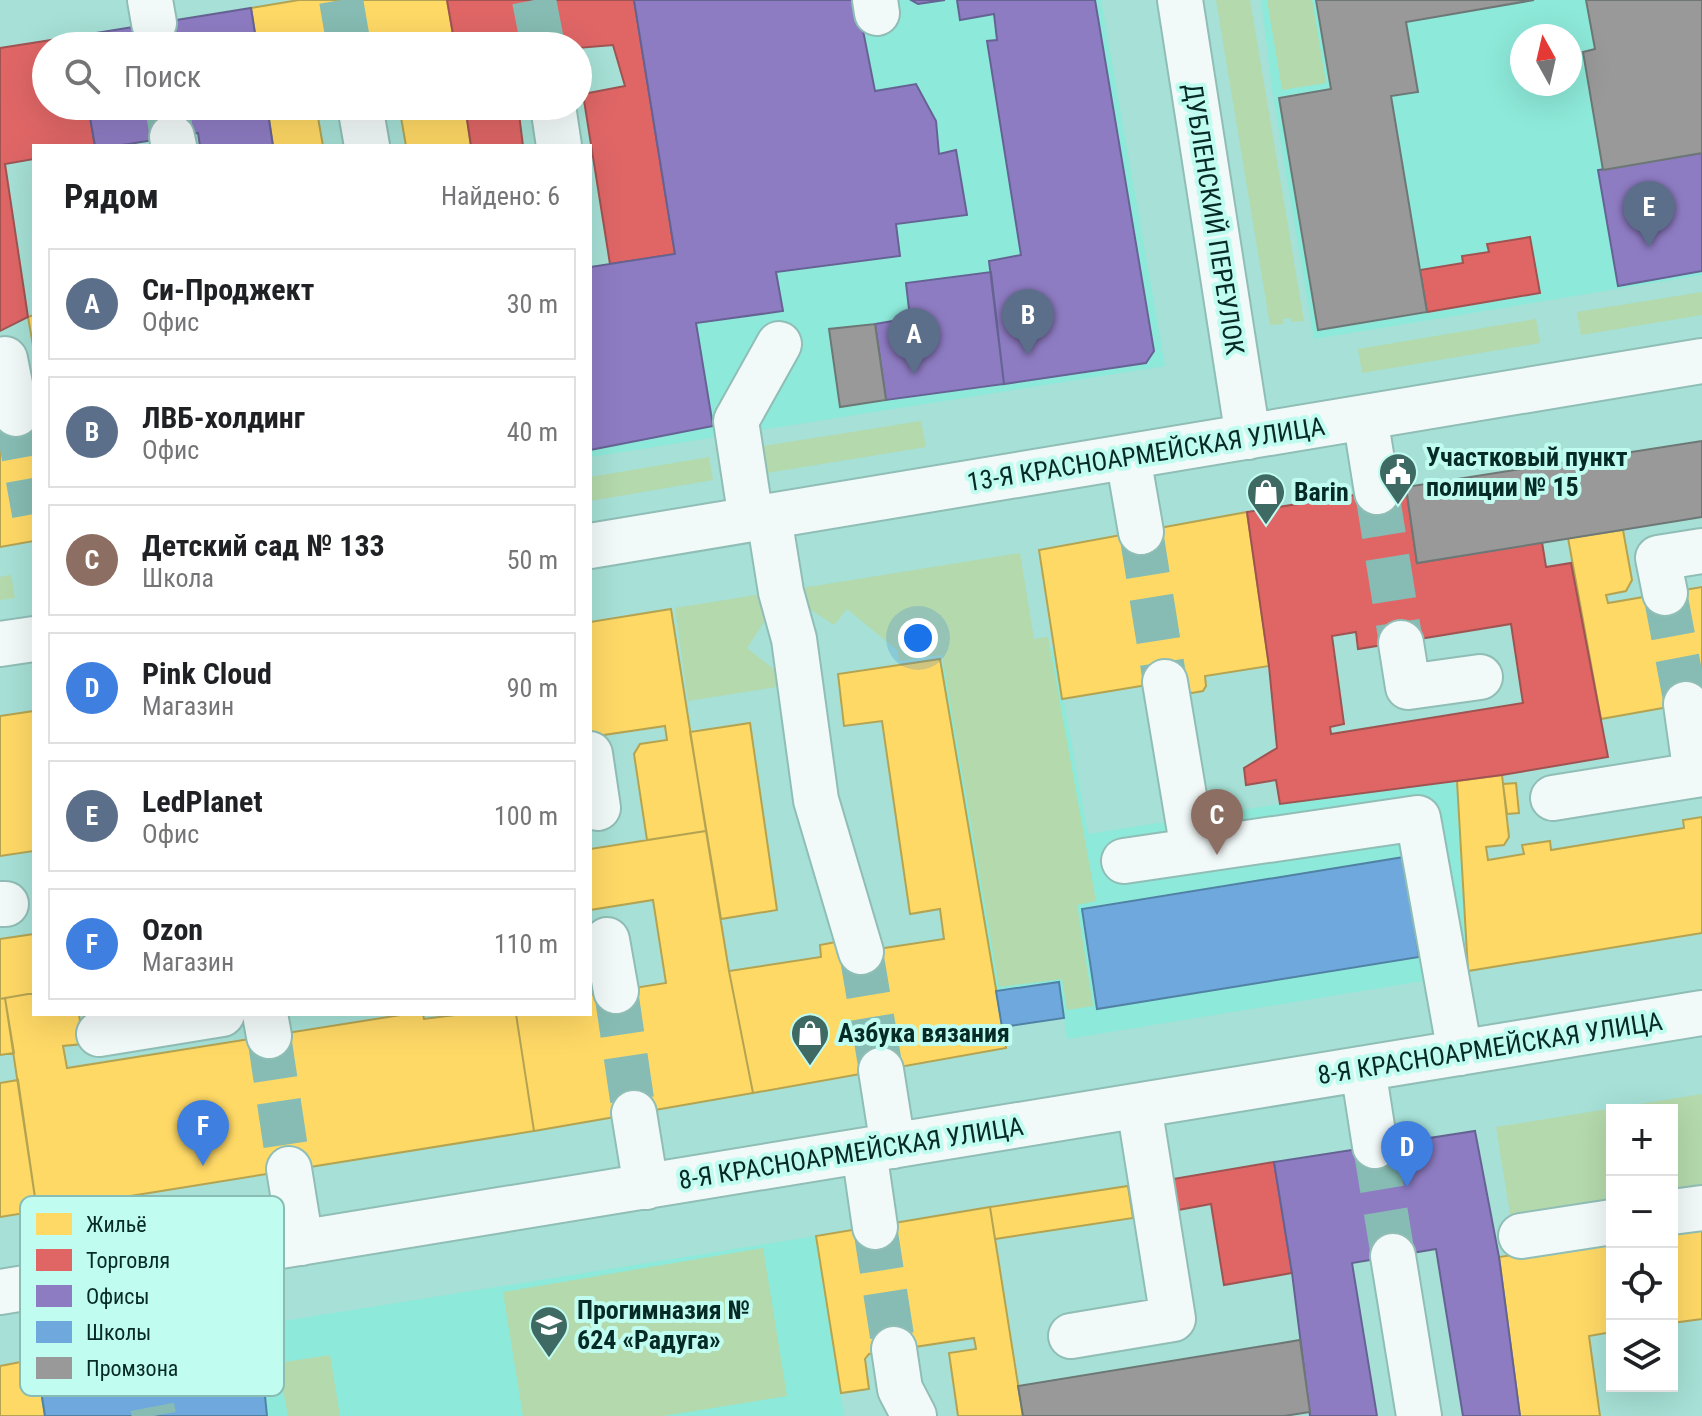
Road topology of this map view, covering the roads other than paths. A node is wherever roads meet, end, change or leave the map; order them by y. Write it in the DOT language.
graph roads {
  1 [pos="1180,0"];
  2 [pos="362,120"];
  3 [pos="555,120"];
  4 [pos="367,144"];
  5 [pos="559,144"];
  6 [pos="779,344"];
  7 [pos="5,359"];
  8 [pos="1702,361"];
  9 [pos="16,414"];
  10 [pos="1365,417"];
  11 [pos="1248,437"];
  12 [pos="1128,457"];
  13 [pos="1377,492"];
  14 [pos="760,518"];
  15 [pos="1141,532"];
  16 [pos="592,546"];
  17 [pos="1702,551"];
  18 [pos="1665,593"];
  19 [pos="32,639"];
  20 [pos="1401,643"];
  21 [pos="0,644"];
  22 [pos="1480,677"];
  23 [pos="1165,682"];
  24 [pos="1686,704"];
  25 [pos="592,768"];
  26 [pos="1699,774"];
  27 [pos="1553,798"];
  28 [pos="598,808"];
  29 [pos="1193,850"];
  30 [pos="1124,861"];
  31 [pos="607,940"];
  32 [pos="861,952"];
  33 [pos="616,991"];
  34 [pos="1702,1013"];
  35 [pos="210,1016"];
  36 [pos="99,1034"];
  37 [pos="1460,1053"];
  38 [pos="1363,1069"];
  39 [pos="881,1070"];
  40 [pos="1139,1106"];
  41 [pos="634,1113"];
  42 [pos="1375,1146"];
  43 [pos="878,1148"];
  44 [pos="289,1169"];
  45 [pos="646,1187"];
  46 [pos="1702,1208"];
  47 [pos="1678,1211"];
  48 [pos="1606,1223"];
  49 [pos="875,1227"];
  50 [pos="1521,1236"];
  51 [pos="301,1243"];
  52 [pos="284,1246"];
  53 [pos="1393,1256"];
  54 [pos="20,1289"];
  55 [pos="0,1292"];
  56 [pos="1071,1336"];
  57 [pos="894,1349"];
  58 [pos="914,1416"];
  59 [pos="1419,1416"];
  1 -- 11 [label="street, ДУБЛЕНСКИЙ ПЕРЕУЛОК"];
  2 -- 4 [label="street"];
  3 -- 5 [label="street"];
  6 -- 14 [label="street"];
  7 -- 9 [label="street"];
  8 -- 10 [label="street, 13-Я КРАСНОАРМЕЙСКАЯ УЛИЦА"];
  10 -- 11 [label="street, 13-Я КРАСНОАРМЕЙСКАЯ УЛИЦА"];
  10 -- 13 [label="street"];
  11 -- 12 [label="street, 13-Я КРАСНОАРМЕЙСКАЯ УЛИЦА"];
  12 -- 14 [label="street, 13-Я КРАСНОАРМЕЙСКАЯ УЛИЦА"];
  12 -- 15 [label="street"];
  14 -- 16 [label="street, 13-Я КРАСНОАРМЕЙСКАЯ УЛИЦА"];
  14 -- 32 [label="street"];
  17 -- 18 [label="street"];
  19 -- 21 [label="street"];
  20 -- 22 [label="street"];
  23 -- 29 [label="street"];
  24 -- 26 [label="street"];
  25 -- 28 [label="street"];
  26 -- 27 [label="street"];
  29 -- 30 [label="street"];
  29 -- 37 [label="street"];
  31 -- 33 [label="street"];
  34 -- 37 [label="street, 8-Я КРАСНОАРМЕЙСКАЯ УЛИЦА"];
  35 -- 36 [label="street"];
  37 -- 38 [label="street, 8-Я КРАСНОАРМЕЙСКАЯ УЛИЦА"];
  38 -- 40 [label="street, 8-Я КРАСНОАРМЕЙСКАЯ УЛИЦА"];
  38 -- 42 [label="street"];
  39 -- 43 [label="street"];
  40 -- 43 [label="street, 8-Я КРАСНОАРМЕЙСКАЯ УЛИЦА"];
  40 -- 56 [label="street"];
  41 -- 45 [label="street"];
  43 -- 45 [label="street, 8-Я КРАСНОАРМЕЙСКАЯ УЛИЦА"];
  43 -- 49 [label="street"];
  44 -- 51 [label="street"];
  45 -- 51 [label="street, 8-Я КРАСНОАРМЕЙСКАЯ УЛИЦА"];
  46 -- 47 [label="street"];
  48 -- 50 [label="street"];
  51 -- 52 [label="street, 8-Я КРАСНОАРМЕЙСКАЯ УЛИЦА"];
  53 -- 59 [label="street"];
  54 -- 55 [label="street, 8-Я КРАСНОАРМЕЙСКАЯ УЛИЦА"];
  57 -- 58 [label="street"];
}
